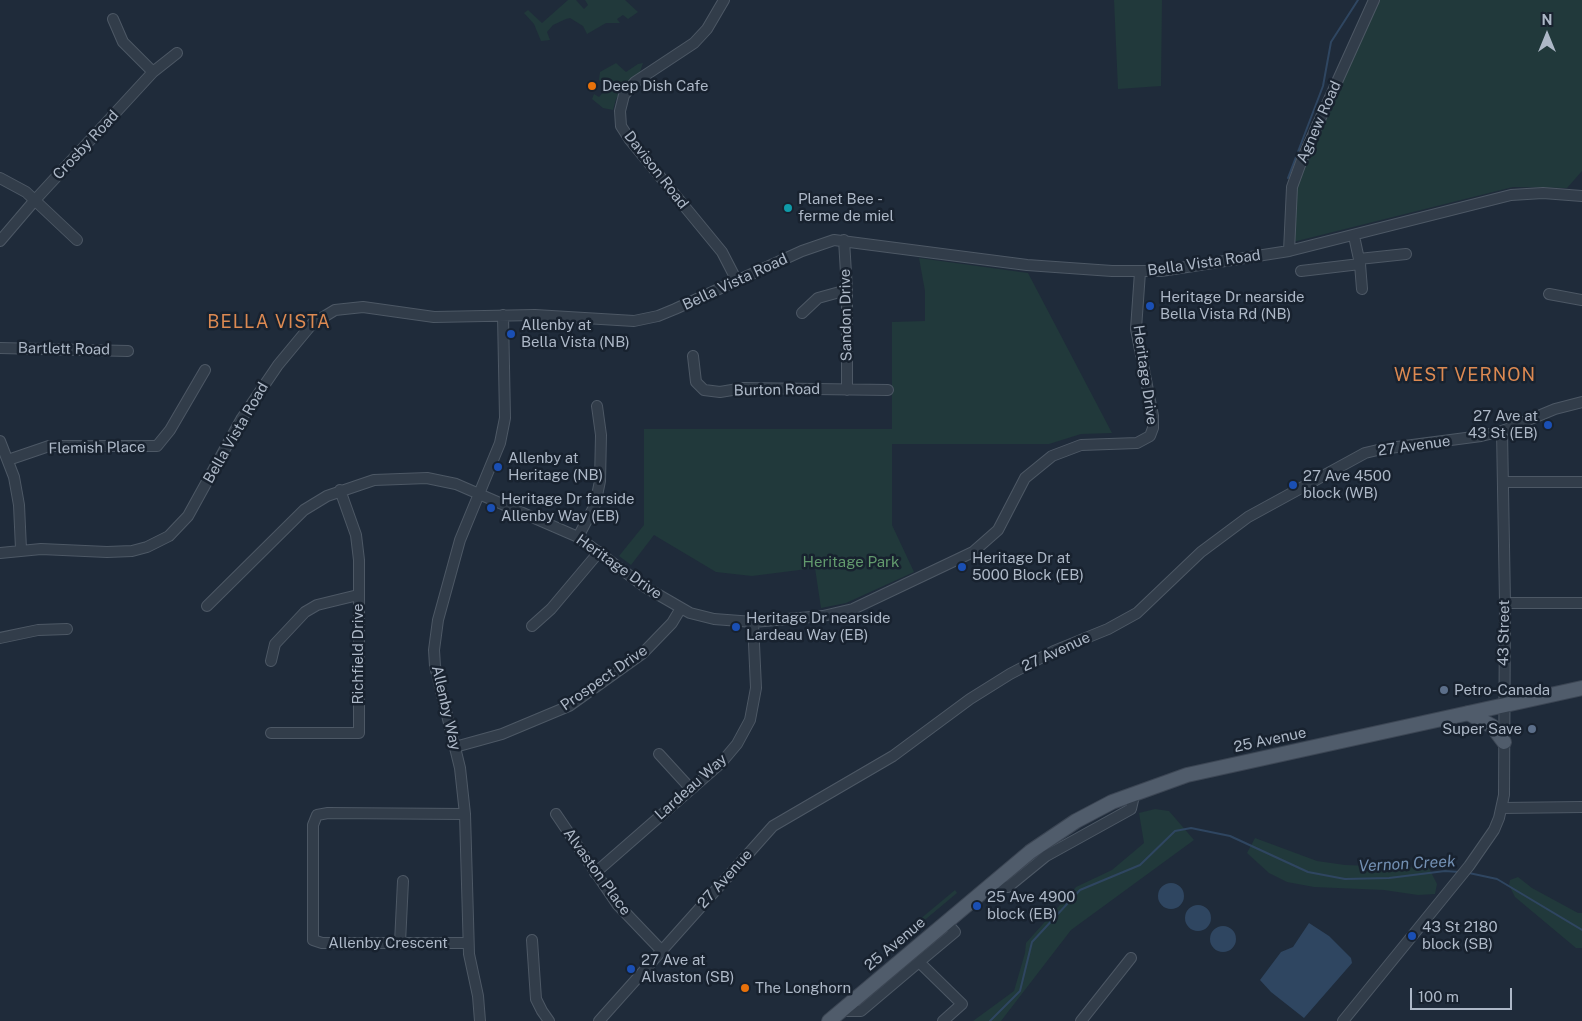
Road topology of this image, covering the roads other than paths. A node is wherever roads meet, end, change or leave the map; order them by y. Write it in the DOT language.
graph roads {
  1 [pos="724,0"];
  2 [pos="1374,0"];
  3 [pos="113,19"];
  4 [pos="177,53"];
  5 [pos="153,72"];
  6 [pos="0,178"];
  7 [pos="1582,196"];
  8 [pos="34,200"];
  9 [pos="1354,236"];
  10 [pos="77,240"];
  11 [pos="844,240"];
  12 [pos="0,241"];
  13 [pos="1289,251"];
  14 [pos="1406,254"];
  15 [pos="1360,261"];
  16 [pos="1300,271"];
  17 [pos="1140,272"];
  18 [pos="737,281"];
  19 [pos="1362,289"];
  20 [pos="847,290"];
  21 [pos="1549,294"];
  22 [pos="1582,300"];
  23 [pos="802,313"];
  24 [pos="503,315"];
  25 [pos="0,348"];
  26 [pos="128,350"];
  27 [pos="692,356"];
  28 [pos="204,370"];
  29 [pos="847,390"];
  30 [pos="888,390"];
  31 [pos="1582,402"];
  32 [pos="597,406"];
  33 [pos="1502,431"];
  34 [pos="0,441"];
  35 [pos="8,460"];
  36 [pos="1503,482"];
  37 [pos="1582,482"];
  38 [pos="340,490"];
  39 [pos="478,493"];
  40 [pos="578,537"];
  41 [pos="21,549"];
  42 [pos="599,552"];
  43 [pos="0,553"];
  44 [pos="358,594"];
  45 [pos="1505,603"];
  46 [pos="1582,603"];
  47 [pos="207,606"];
  48 [pos="681,608"];
  49 [pos="753,622"];
  50 [pos="532,626"];
  51 [pos="67,630"];
  52 [pos="0,638"];
  53 [pos="271,661"];
  54 [pos="1582,688"];
  55 [pos="1503,705"];
  56 [pos="1468,713"];
  57 [pos="271,733"];
  58 [pos="1504,742"];
  59 [pos="455,747"];
  60 [pos="659,754"];
  61 [pos="691,789"];
  62 [pos="1134,796"];
  63 [pos="1502,808"];
  64 [pos="1582,808"];
  65 [pos="465,814"];
  66 [pos="556,814"];
  67 [pos="595,873"];
  68 [pos="403,881"];
  69 [pos="990,884"];
  70 [pos="946,922"];
  71 [pos="532,940"];
  72 [pos="400,943"];
  73 [pos="468,943"];
  74 [pos="661,950"];
  75 [pos="1131,958"];
  76 [pos="919,962"];
  77 [pos="841,1011"];
  78 [pos="480,1021"];
  79 [pos="550,1021"];
  80 [pos="599,1021"];
  81 [pos="829,1021"];
  82 [pos="943,1021"];
  83 [pos="1081,1021"];
  84 [pos="1343,1021"];
  1 -- 18 [label="street, Davison Road"];
  2 -- 13 [label="street, Agnew Road"];
  3 -- 5 [label="street"];
  4 -- 5 [label="street, Crosby Road"];
  5 -- 8 [label="street, Crosby Road"];
  6 -- 8 [label="street"];
  7 -- 9 [label="street, Bella Vista Road"];
  8 -- 10 [label="street"];
  8 -- 12 [label="street, Crosby Road"];
  9 -- 13 [label="street, Bella Vista Road"];
  9 -- 15 [label="street"];
  11 -- 17 [label="street, Bella Vista Road"];
  11 -- 18 [label="street, Bella Vista Road"];
  11 -- 20 [label="street, Sandon Drive"];
  13 -- 17 [label="street, Bella Vista Road"];
  14 -- 15 [label="street"];
  15 -- 16 [label="street"];
  15 -- 19 [label="street"];
  17 -- 49 [label="street, Heritage Drive"];
  18 -- 24 [label="street, Bella Vista Road"];
  20 -- 23 [label="street"];
  20 -- 29 [label="street, Sandon Drive"];
  21 -- 22 [label="street"];
  24 -- 39 [label="street, Allenby Way"];
  24 -- 41 [label="street, Bella Vista Road"];
  25 -- 26 [label="street, Bartlett Road"];
  27 -- 29 [label="street, Burton Road"];
  28 -- 35 [label="street, Flemish Place"];
  29 -- 30 [label="street, Burton Road"];
  31 -- 33 [label="street, 27 Avenue"];
  32 -- 40 [label="street"];
  33 -- 36 [label="street, 43 Street"];
  33 -- 74 [label="street, 27 Avenue"];
  34 -- 35 [label="street"];
  35 -- 41 [label="street"];
  36 -- 37 [label="street"];
  36 -- 45 [label="street, 43 Street"];
  38 -- 39 [label="street, Heritage Drive"];
  38 -- 44 [label="street, Richfield Drive"];
  38 -- 47 [label="street, Heritage Drive"];
  39 -- 40 [label="street, Heritage Drive"];
  39 -- 59 [label="street, Allenby Way"];
  40 -- 42 [label="street, Heritage Drive"];
  41 -- 43 [label="street, Bella Vista Road"];
  42 -- 48 [label="street, Heritage Drive"];
  42 -- 50 [label="street"];
  44 -- 53 [label="street"];
  44 -- 57 [label="street, Richfield Drive"];
  45 -- 46 [label="street"];
  45 -- 55 [label="street, 43 Street"];
  48 -- 49 [label="street, Heritage Drive"];
  48 -- 59 [label="street, Prospect Drive"];
  49 -- 61 [label="street, Lardeau Way"];
  51 -- 52 [label="street"];
  54 -- 55 [label="main road, 25 Avenue"];
  55 -- 56 [label="main road, 25 Avenue"];
  55 -- 58 [label="street, 43 Street"];
  56 -- 58 [label="main road"];
  56 -- 69 [label="main road, 25 Avenue"];
  58 -- 63 [label="street, 43 Street"];
  59 -- 65 [label="street, Allenby Way"];
  60 -- 61 [label="street"];
  61 -- 67 [label="street, Lardeau Way"];
  62 -- 69 [label="street"];
  63 -- 64 [label="street"];
  63 -- 84 [label="street, 43 Street"];
  65 -- 72 [label="street, Allenby Crescent"];
  65 -- 73 [label="street, Allenby Way"];
  66 -- 67 [label="street, Alvaston Place"];
  67 -- 74 [label="street, Alvaston Place"];
  68 -- 72 [label="street"];
  69 -- 70 [label="main road, 25 Avenue"];
  70 -- 76 [label="street, 25 Avenue"];
  70 -- 77 [label="main road, 25 Avenue"];
  71 -- 79 [label="street"];
  72 -- 73 [label="street, Allenby Crescent"];
  73 -- 78 [label="street, Allenby Way"];
  74 -- 80 [label="street, 27 Avenue"];
  75 -- 83 [label="street"];
  76 -- 77 [label="street, 25 Avenue"];
  76 -- 82 [label="street, 25 Avenue"];
  77 -- 81 [label="main road, 25 Avenue"];
}
